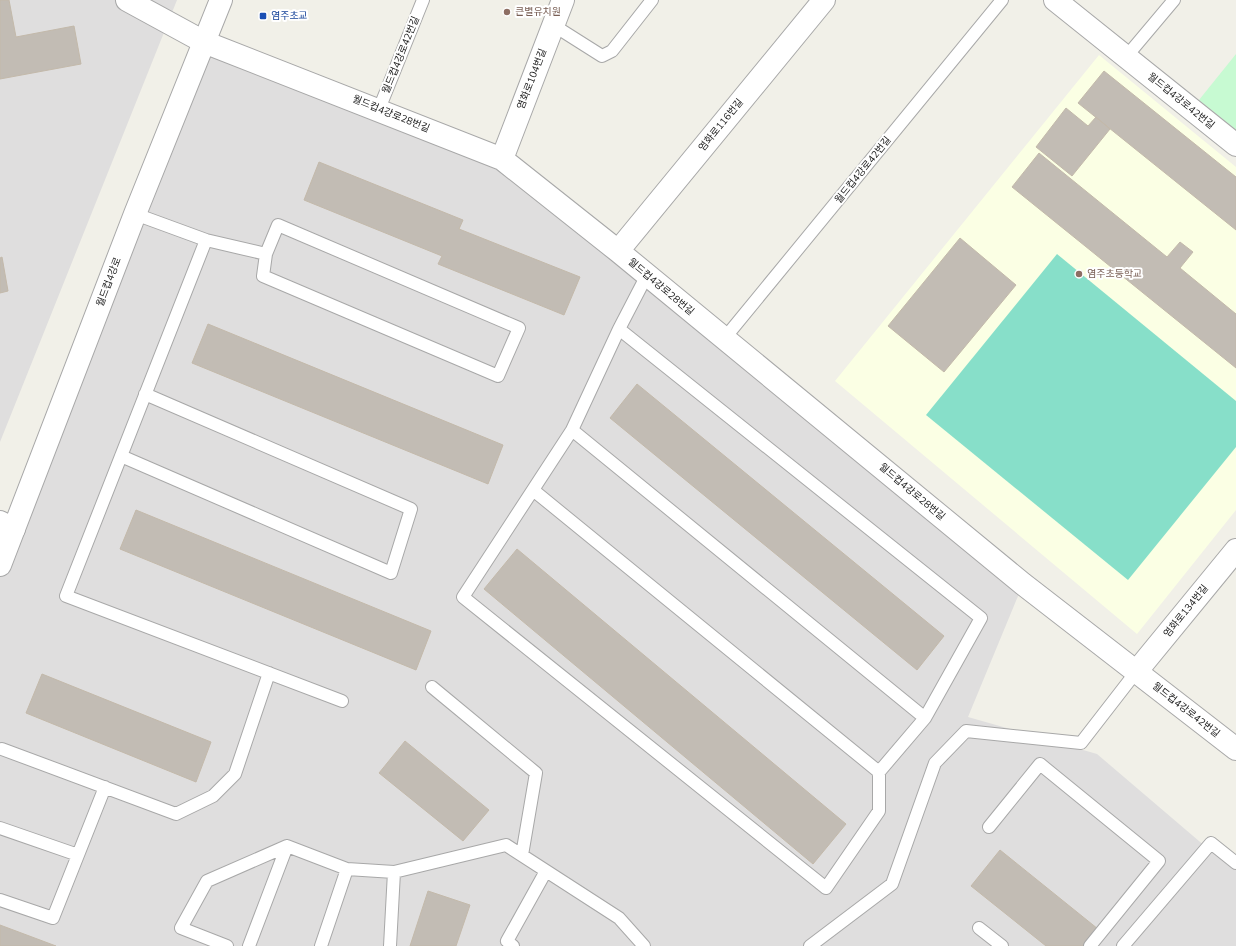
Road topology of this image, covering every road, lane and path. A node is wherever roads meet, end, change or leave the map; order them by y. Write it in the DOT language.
graph roads {
  1 [pos="127,0"];
  2 [pos="221,0"];
  3 [pos="423,0"];
  4 [pos="563,0"];
  5 [pos="652,0"];
  6 [pos="824,0"];
  7 [pos="1002,0"];
  8 [pos="1055,0"];
  9 [pos="1174,0"];
  10 [pos="553,25"];
  11 [pos="204,42"];
  12 [pos="1126,57"];
  13 [pos="379,109"];
  14 [pos="1236,145"];
  15 [pos="502,159"];
  16 [pos="135,214"];
  17 [pos="206,240"];
  18 [pos="618,250"];
  19 [pos="266,254"];
  20 [pos="647,275"];
  21 [pos="619,329"];
  22 [pos="724,339"];
  23 [pos="145,394"];
  24 [pos="572,430"];
  25 [pos="121,456"];
  26 [pos="533,490"];
  27 [pos="7,526"];
  28 [pos="1236,550"];
  29 [pos="0,564"];
  30 [pos="1136,672"];
  31 [pos="268,673"];
  32 [pos="432,688"];
  33 [pos="342,701"];
  34 [pos="925,718"];
  35 [pos="2,749"];
  36 [pos="1236,749"];
  37 [pos="879,772"];
  38 [pos="105,787"];
  39 [pos="989,827"];
  40 [pos="0,828"];
  41 [pos="287,846"];
  42 [pos="78,855"];
  43 [pos="522,855"];
  44 [pos="1236,863"];
  45 [pos="347,869"];
  46 [pos="546,871"];
  47 [pos="394,872"];
  48 [pos="0,900"];
  49 [pos="978,928"];
  50 [pos="227,946"];
  51 [pos="249,946"];
  52 [pos="320,946"];
  53 [pos="390,946"];
  54 [pos="513,946"];
  55 [pos="644,946"];
  56 [pos="810,946"];
  57 [pos="1002,946"];
  58 [pos="1090,946"];
  59 [pos="1123,946"];
  1 -- 11 [label="street, 월드컵4강로28번길"];
  2 -- 11 [label="street, 월드컵4강로"];
  3 -- 13 [label="lane, 월드컵4강로42번길"];
  4 -- 10 [label="street, 염화로104번길"];
  5 -- 10 [label="lane"];
  6 -- 18 [label="street, 염화로116번길"];
  7 -- 22 [label="lane, 월드컵4강로42번길"];
  8 -- 12 [label="street, 월드컵4강로42번길"];
  9 -- 12 [label="lane"];
  10 -- 15 [label="street, 염화로104번길"];
  11 -- 13 [label="street, 월드컵4강로28번길"];
  11 -- 16 [label="street, 월드컵4강로"];
  12 -- 14 [label="street, 월드컵4강로42번길"];
  13 -- 15 [label="street, 월드컵4강로28번길"];
  15 -- 18 [label="street, 월드컵4강로28번길"];
  16 -- 17 [label="lane"];
  16 -- 27 [label="street, 월드컵4강로"];
  17 -- 19 [label="lane"];
  17 -- 23 [label="lane"];
  18 -- 20 [label="street, 월드컵4강로28번길"];
  19 -- 19 [label="lane"];
  20 -- 21 [label="lane"];
  20 -- 22 [label="street, 월드컵4강로28번길"];
  21 -- 24 [label="lane"];
  21 -- 34 [label="lane"];
  22 -- 30 [label="street, 월드컵4강로28번길"];
  23 -- 25 [label="lane"];
  23 -- 25 [label="lane"];
  24 -- 26 [label="lane"];
  24 -- 34 [label="lane"];
  25 -- 31 [label="lane"];
  26 -- 37 [label="lane"];
  26 -- 37 [label="lane"];
  27 -- 29 [label="street, 월드컵4강로"];
  28 -- 30 [label="street, 염화로134번길"];
  30 -- 36 [label="street, 월드컵4강로42번길"];
  30 -- 56 [label="lane"];
  31 -- 33 [label="lane"];
  31 -- 38 [label="lane"];
  32 -- 43 [label="lane"];
  34 -- 37 [label="lane"];
  35 -- 38 [label="lane"];
  38 -- 42 [label="lane"];
  39 -- 58 [label="lane"];
  40 -- 42 [label="lane"];
  41 -- 45 [label="lane"];
  41 -- 50 [label="lane"];
  41 -- 51 [label="lane"];
  42 -- 48 [label="lane"];
  43 -- 46 [label="lane"];
  43 -- 47 [label="lane"];
  44 -- 59 [label="lane"];
  45 -- 47 [label="lane"];
  45 -- 52 [label="lane"];
  46 -- 54 [label="lane"];
  46 -- 55 [label="lane"];
  47 -- 53 [label="lane"];
  49 -- 57 [label="lane"];
}
